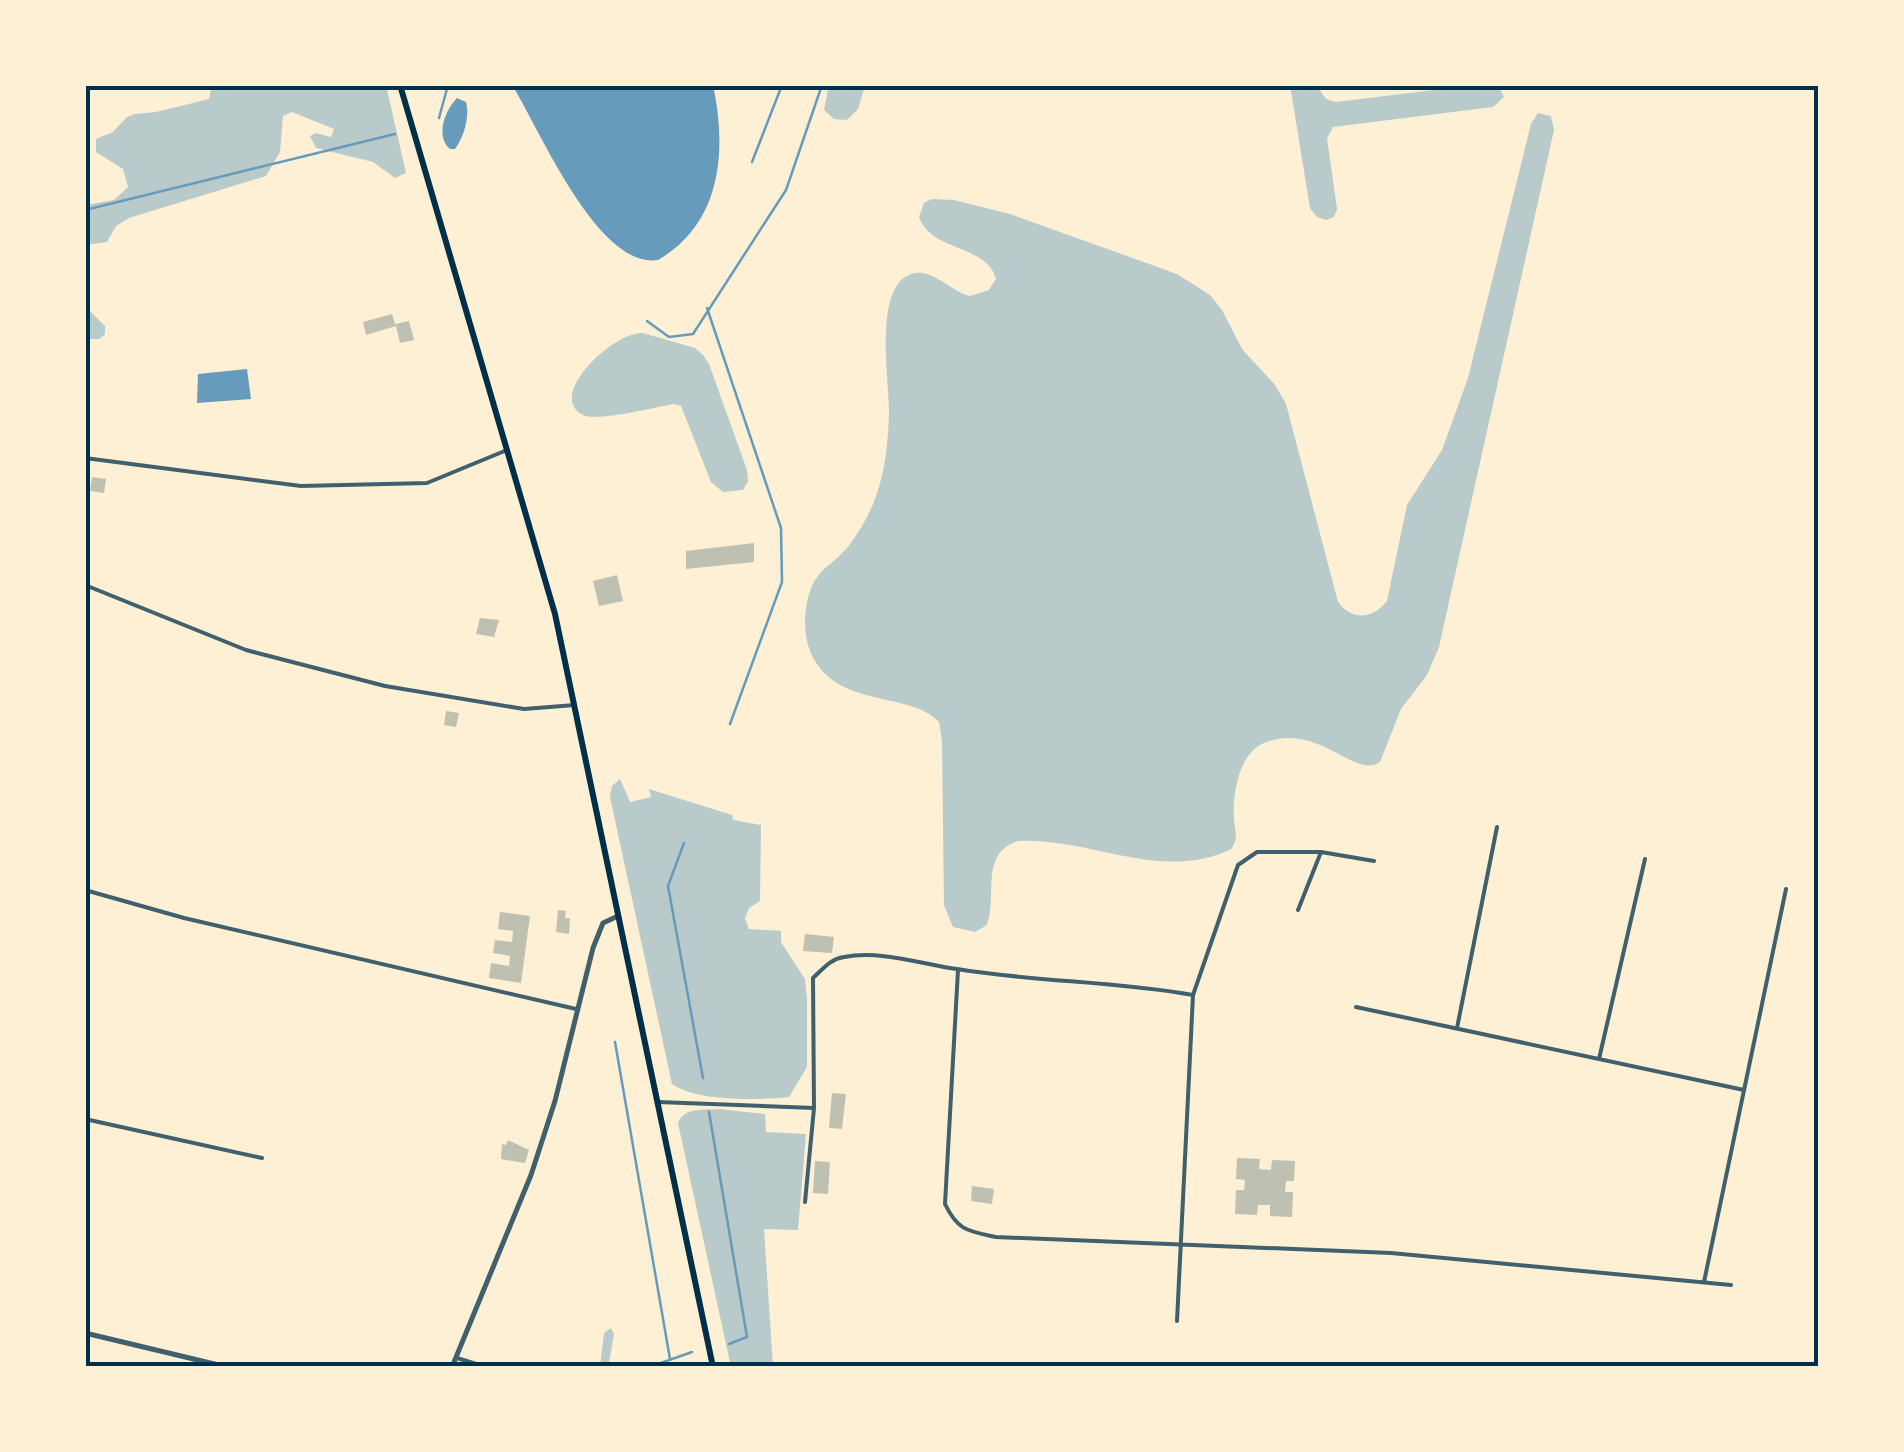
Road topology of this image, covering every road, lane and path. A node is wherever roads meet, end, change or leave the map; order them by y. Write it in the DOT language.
graph roads {
  1 [pos="400,85"];
  2 [pos="507,450"];
  3 [pos="85,458"];
  4 [pos="85,585"];
  5 [pos="575,705"];
  6 [pos="1497,827"];
  7 [pos="1321,852"];
  8 [pos="1645,859"];
  9 [pos="1374,861"];
  10 [pos="1786,889"];
  11 [pos="85,890"];
  12 [pos="1298,910"];
  13 [pos="620,915"];
  14 [pos="958,970"];
  15 [pos="1193,995"];
  16 [pos="1356,1006"];
  17 [pos="576,1009"];
  18 [pos="1456,1028"];
  19 [pos="1599,1058"];
  20 [pos="1744,1090"];
  21 [pos="658,1102"];
  22 [pos="814,1108"];
  23 [pos="85,1120"];
  24 [pos="262,1158"];
  25 [pos="805,1202"];
  26 [pos="1180,1246"];
  27 [pos="1704,1282"];
  28 [pos="1731,1285"];
  29 [pos="1177,1321"];
  30 [pos="85,1333"];
  31 [pos="458,1358"];
  32 [pos="228,1367"];
  33 [pos="452,1367"];
  34 [pos="486,1367"];
  35 [pos="713,1367"];
  1 -- 2 [label="main road"];
  2 -- 3 [label="street"];
  2 -- 5 [label="main road"];
  4 -- 5 [label="street"];
  5 -- 13 [label="main road"];
  6 -- 18 [label="street"];
  7 -- 9 [label="street"];
  7 -- 12 [label="street"];
  7 -- 15 [label="street"];
  8 -- 19 [label="street"];
  10 -- 20 [label="street"];
  11 -- 17 [label="street"];
  13 -- 17 [label="street"];
  13 -- 21 [label="main road"];
  14 -- 15 [label="street"];
  14 -- 22 [label="street"];
  14 -- 26 [label="street"];
  15 -- 26 [label="street"];
  16 -- 18 [label="street"];
  17 -- 31 [label="street"];
  18 -- 19 [label="street"];
  19 -- 20 [label="street"];
  20 -- 27 [label="street"];
  21 -- 22 [label="street"];
  21 -- 35 [label="main road"];
  22 -- 25 [label="street"];
  23 -- 24 [label="street"];
  26 -- 27 [label="street"];
  26 -- 29 [label="street"];
  27 -- 28 [label="street"];
  30 -- 32 [label="street"];
  31 -- 33 [label="street"];
  31 -- 34 [label="street"];
}
